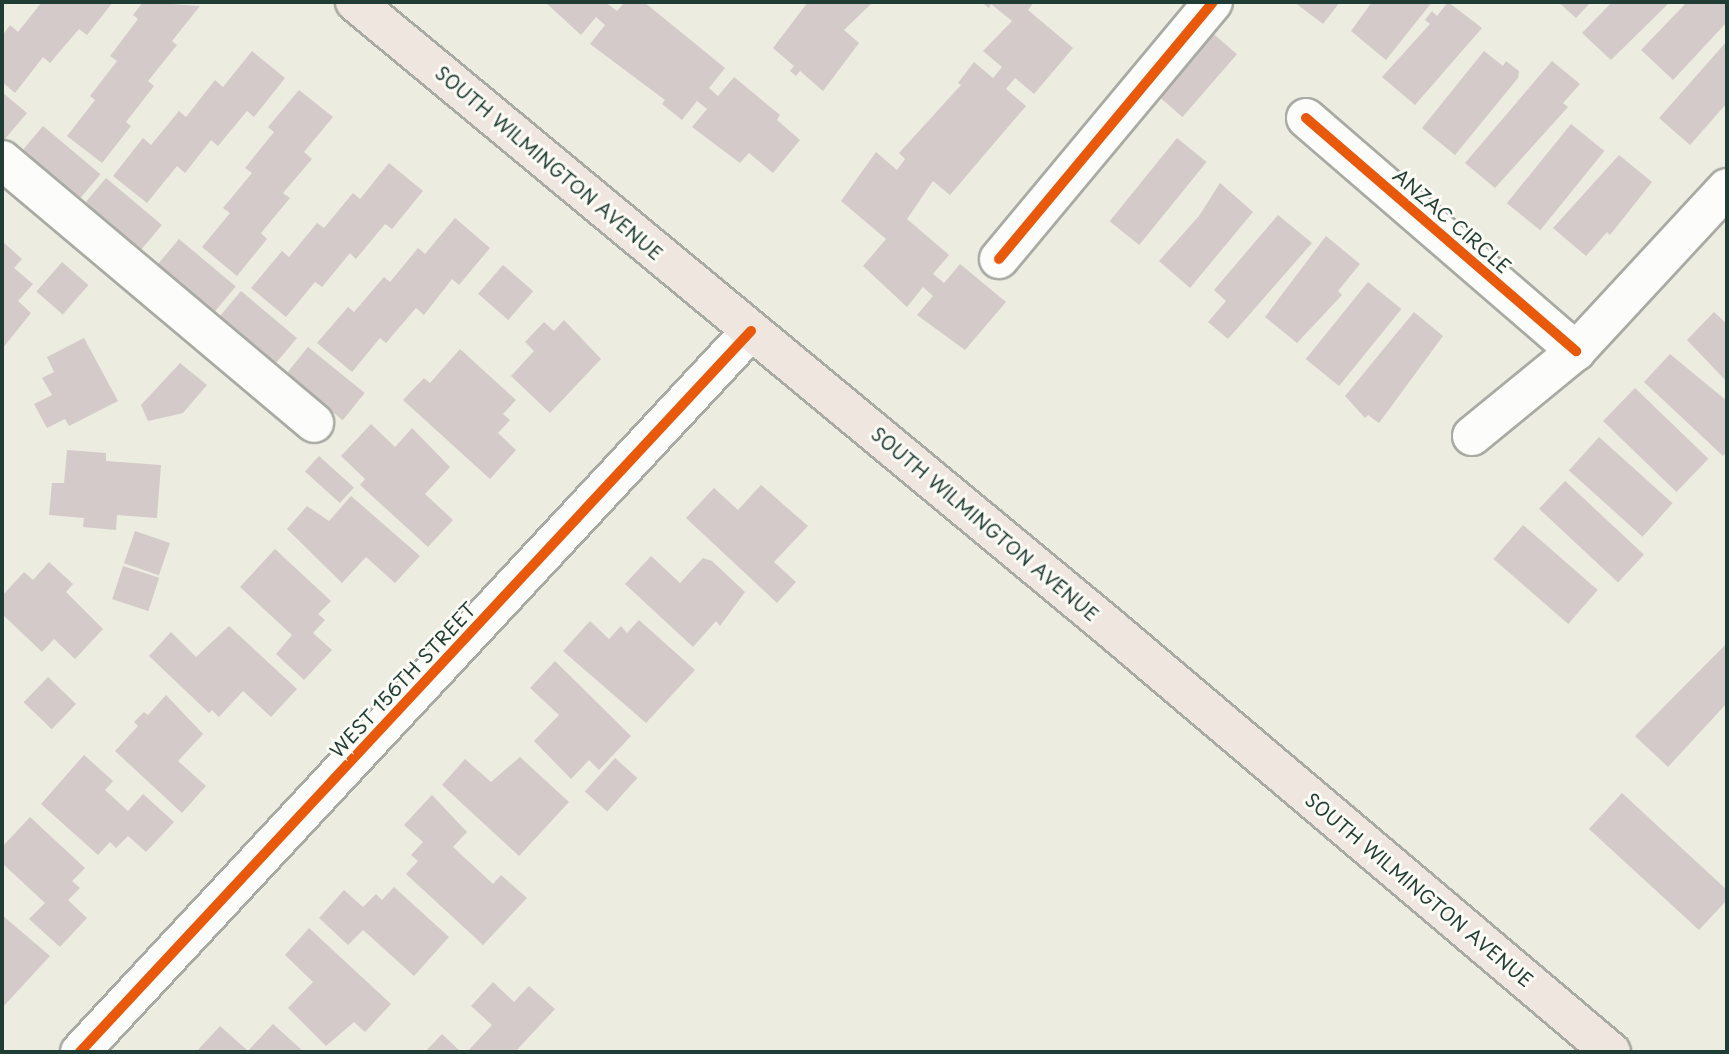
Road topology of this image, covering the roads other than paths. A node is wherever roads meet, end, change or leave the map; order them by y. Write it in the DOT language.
graph roads {
  1 [pos="355,2"];
  2 [pos="1197,7"];
  3 [pos="1306,118"];
  4 [pos="2,160"];
  5 [pos="1727,188"];
  6 [pos="999,259"];
  7 [pos="751,331"];
  8 [pos="1576,351"];
  9 [pos="314,423"];
  10 [pos="1472,436"];
  11 [pos="80,1052"];
  12 [pos="1611,1052"];
  1 -- 7 [label="main road, SOUTH WILMINGTON AVENUE"];
  2 -- 6 [label="street"];
  3 -- 8 [label="street, ANZAC CIRCLE"];
  4 -- 9 [label="street"];
  5 -- 8 [label="street"];
  7 -- 11 [label="street, WEST 156TH STREET"];
  7 -- 12 [label="main road, SOUTH WILMINGTON AVENUE"];
  8 -- 10 [label="street"];
}
